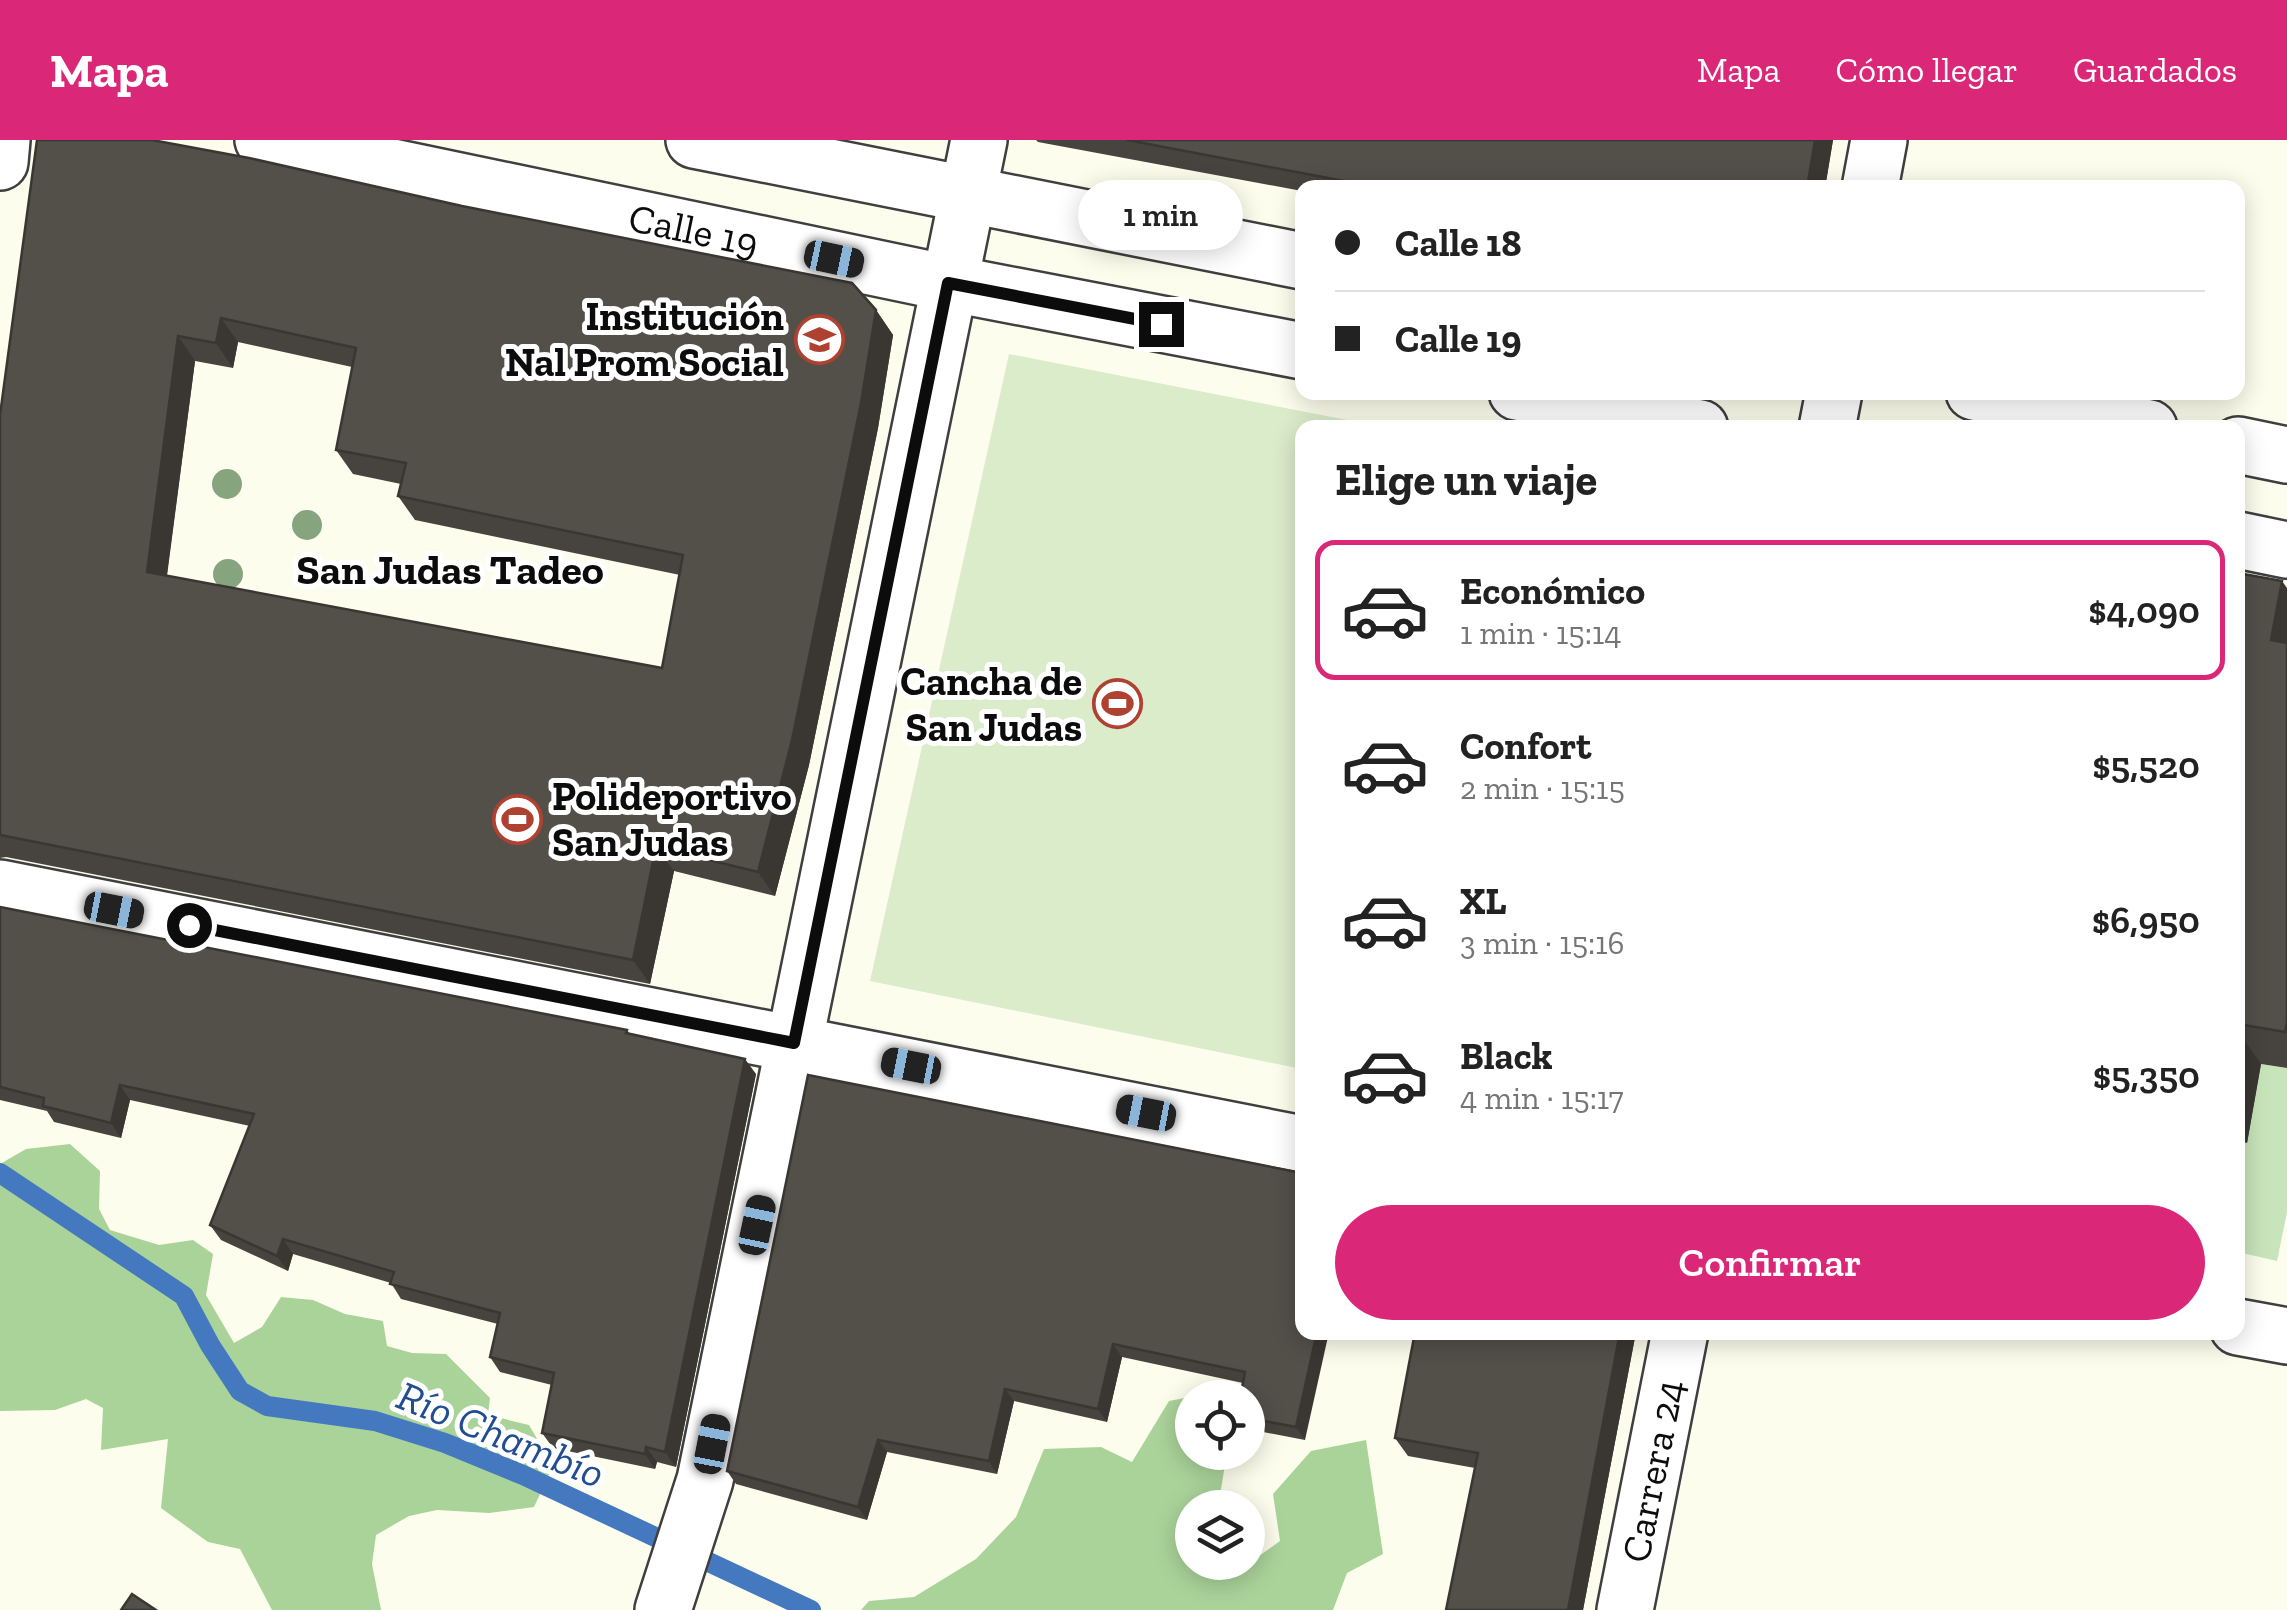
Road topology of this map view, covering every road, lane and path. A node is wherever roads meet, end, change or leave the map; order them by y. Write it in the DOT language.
graph roads {
  1 [pos="2,140"];
  2 [pos="263,140"];
  3 [pos="694,140"];
  4 [pos="979,140"];
  5 [pos="1879,140"];
  6 [pos="0,162"];
  7 [pos="1872,180"];
  8 [pos="968,196"];
  9 [pos="1295,260"];
  10 [pos="948,283"];
  11 [pos="1295,350"];
  12 [pos="1558,400"];
  13 [pos="2013,400"];
  14 [pos="1659,420"];
  15 [pos="2110,420"];
  16 [pos="2245,446"];
  17 [pos="2287,455"];
  18 [pos="2245,541"];
  19 [pos="2287,550"];
  20 [pos="0,888"];
  21 [pos="794,1043"];
  22 [pos="1295,1143"];
  23 [pos="2245,1328"];
  24 [pos="2287,1336"];
  25 [pos="1678,1340"];
  26 [pos="664,1608"];
  27 [pos="1625,1610"];
  1 -- 6 [label="street"];
  2 -- 10 [label="street, Calle 19"];
  3 -- 8 [label="street"];
  4 -- 8 [label="street"];
  5 -- 7 [label="street"];
  8 -- 9 [label="street"];
  8 -- 10 [label="street"];
  10 -- 11 [label="street, Calle 19"];
  10 -- 21 [label="street"];
  12 -- 14 [label="street"];
  13 -- 15 [label="street"];
  16 -- 17 [label="street"];
  18 -- 19 [label="street"];
  20 -- 21 [label="street"];
  21 -- 22 [label="street"];
  21 -- 26 [label="street"];
  23 -- 24 [label="street"];
  25 -- 27 [label="street, Carrera 24"];
}
